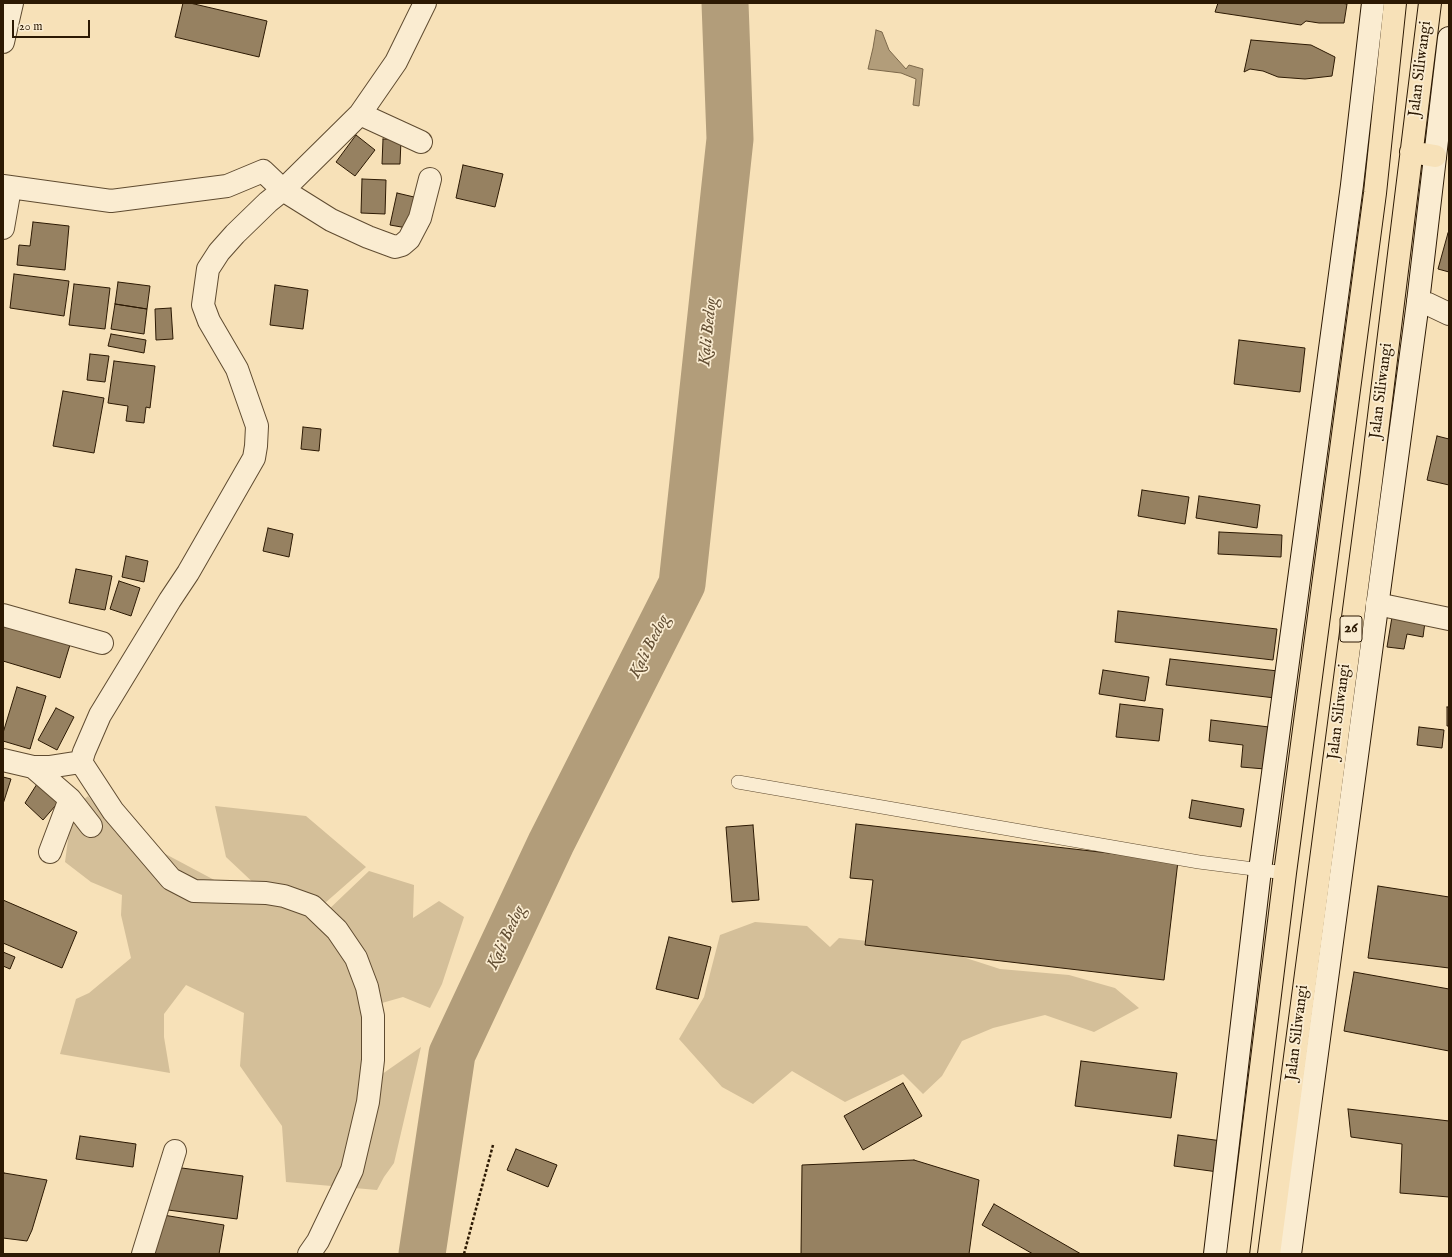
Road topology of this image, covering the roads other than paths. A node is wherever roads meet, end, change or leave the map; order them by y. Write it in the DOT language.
graph roads {
  1 [pos="12,3"];
  2 [pos="425,3"];
  3 [pos="1373,3"];
  4 [pos="1395,3"];
  5 [pos="1430,3"];
  6 [pos="1449,38"];
  7 [pos="3,42"];
  8 [pos="360,114"];
  9 [pos="421,142"];
  10 [pos="1411,152"];
  11 [pos="1435,156"];
  12 [pos="430,179"];
  13 [pos="6,187"];
  14 [pos="283,190"];
  15 [pos="3,228"];
  16 [pos="1418,302"];
  17 [pos="1449,314"];
  18 [pos="1377,604"];
  19 [pos="3,615"];
  20 [pos="1449,619"];
  21 [pos="102,644"];
  22 [pos="3,760"];
  23 [pos="81,762"];
  24 [pos="41,767"];
  25 [pos="738,782"];
  26 [pos="70,799"];
  27 [pos="91,826"];
  28 [pos="50,852"];
  29 [pos="1260,870"];
  30 [pos="1285,873"];
  31 [pos="175,1151"];
  32 [pos="143,1254"];
  33 [pos="309,1254"];
  34 [pos="1215,1254"];
  35 [pos="1238,1254"];
  36 [pos="1269,1254"];
  37 [pos="1290,1254"];
  1 -- 7 [label="street"];
  2 -- 8 [label="street"];
  3 -- 29 [label="street"];
  4 -- 30 [label="highway, Jalan Siliwangi / 26"];
  5 -- 10 [label="highway, Jalan Siliwangi / 26"];
  6 -- 11 [label="street"];
  8 -- 9 [label="street"];
  8 -- 14 [label="street"];
  10 -- 11 [label="highway"];
  10 -- 36 [label="highway, Jalan Siliwangi / 26"];
  11 -- 16 [label="street"];
  12 -- 14 [label="street"];
  13 -- 14 [label="street"];
  13 -- 15 [label="street"];
  14 -- 23 [label="street"];
  16 -- 17 [label="street"];
  16 -- 18 [label="street"];
  18 -- 20 [label="street"];
  18 -- 37 [label="street"];
  19 -- 21 [label="street"];
  22 -- 24 [label="street"];
  23 -- 24 [label="street"];
  23 -- 33 [label="street"];
  24 -- 26 [label="street"];
  25 -- 29 [label="lane"];
  26 -- 27 [label="street"];
  26 -- 28 [label="street"];
  29 -- 30 [label="lane"];
  29 -- 34 [label="street"];
  30 -- 35 [label="highway, Jalan Siliwangi / 26"];
  31 -- 32 [label="street"];
}
